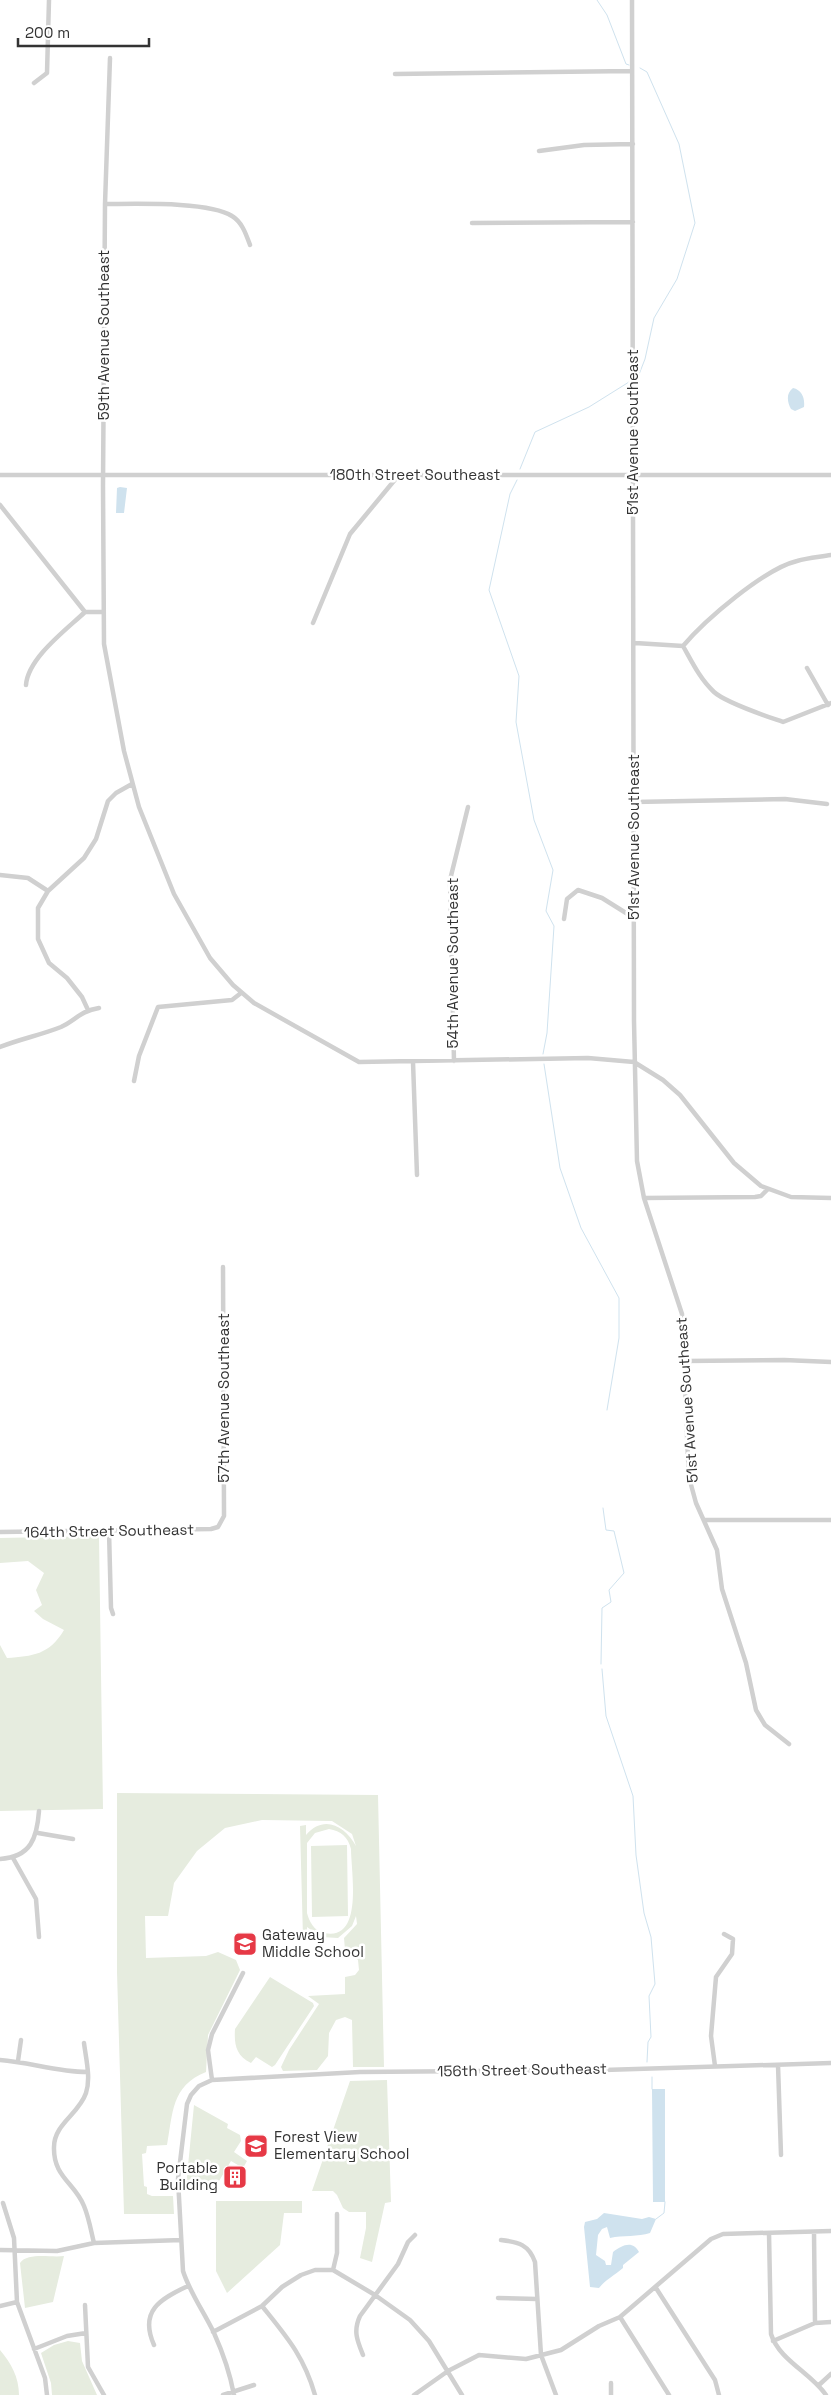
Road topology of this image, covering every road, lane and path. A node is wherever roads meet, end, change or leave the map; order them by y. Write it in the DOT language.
graph roads {
  1 [pos="49,0"];
  2 [pos="632,0"];
  3 [pos="110,58"];
  4 [pos="632,71"];
  5 [pos="395,74"];
  6 [pos="34,83"];
  7 [pos="633,144"];
  8 [pos="539,151"];
  9 [pos="105,204"];
  10 [pos="633,222"];
  11 [pos="472,223"];
  12 [pos="250,245"];
  13 [pos="103,473"];
  14 [pos="0,474"];
  15 [pos="831,475"];
  16 [pos="398,476"];
  17 [pos="633,476"];
  18 [pos="0,505"];
  19 [pos="831,555"];
  20 [pos="85,612"];
  21 [pos="103,612"];
  22 [pos="313,623"];
  23 [pos="634,643"];
  24 [pos="683,646"];
  25 [pos="807,668"];
  26 [pos="26,685"];
  27 [pos="830,704"];
  28 [pos="132,784"];
  29 [pos="634,802"];
  30 [pos="827,804"];
  31 [pos="468,807"];
  32 [pos="0,875"];
  33 [pos="48,891"];
  34 [pos="634,918"];
  35 [pos="564,919"];
  36 [pos="241,992"];
  37 [pos="99,1008"];
  38 [pos="88,1010"];
  39 [pos="0,1047"];
  40 [pos="454,1061"];
  41 [pos="413,1062"];
  42 [pos="634,1062"];
  43 [pos="134,1080"];
  44 [pos="417,1175"];
  45 [pos="767,1190"];
  46 [pos="644,1198"];
  47 [pos="831,1198"];
  48 [pos="223,1267"];
  49 [pos="685,1361"];
  50 [pos="831,1362"];
  51 [pos="704,1520"];
  52 [pos="831,1520"];
  53 [pos="218,1527"];
  54 [pos="109,1531"];
  55 [pos="0,1532"];
  56 [pos="113,1614"];
  57 [pos="789,1744"];
  58 [pos="39,1811"];
  59 [pos="38,1833"];
  60 [pos="73,1839"];
  61 [pos="13,1858"];
  62 [pos="0,1859"];
  63 [pos="724,1934"];
  64 [pos="39,1937"];
  65 [pos="243,1972"];
  66 [pos="21,2040"];
  67 [pos="84,2044"];
  68 [pos="0,2060"];
  69 [pos="18,2061"];
  70 [pos="831,2063"];
  71 [pos="778,2065"];
  72 [pos="715,2066"];
  73 [pos="87,2072"];
  74 [pos="212,2080"];
  75 [pos="781,2154"];
  76 [pos="4,2203"];
  77 [pos="338,2214"];
  78 [pos="831,2231"];
  79 [pos="814,2232"];
  80 [pos="769,2233"];
  81 [pos="415,2235"];
  82 [pos="181,2240"];
  83 [pos="501,2240"];
  84 [pos="94,2243"];
  85 [pos="0,2250"];
  86 [pos="15,2250"];
  87 [pos="333,2270"];
  88 [pos="188,2286"];
  89 [pos="656,2288"];
  90 [pos="376,2295"];
  91 [pos="498,2298"];
  92 [pos="537,2299"];
  93 [pos="17,2302"];
  94 [pos="86,2305"];
  95 [pos="0,2306"];
  96 [pos="262,2306"];
  97 [pos="620,2316"];
  98 [pos="831,2322"];
  99 [pos="815,2323"];
  100 [pos="213,2332"];
  101 [pos="86,2333"];
  102 [pos="773,2341"];
  103 [pos="154,2345"];
  104 [pos="34,2349"];
  105 [pos="364,2355"];
  106 [pos="541,2355"];
  107 [pos="448,2371"];
  108 [pos="831,2374"];
  109 [pos="611,2383"];
  110 [pos="254,2385"];
  111 [pos="819,2385"];
  112 [pos="234,2393"];
  113 [pos="47,2395"];
  114 [pos="104,2395"];
  115 [pos="222,2395"];
  116 [pos="315,2395"];
  117 [pos="414,2395"];
  118 [pos="462,2395"];
  119 [pos="556,2395"];
  120 [pos="611,2395"];
  121 [pos="669,2395"];
  122 [pos="719,2395"];
  123 [pos="826,2395"];
  1 -- 6 [label="street"];
  2 -- 4 [label="street, 51st Avenue Southeast"];
  3 -- 9 [label="street, 59th Avenue Southeast"];
  4 -- 5 [label="street"];
  4 -- 7 [label="street, 51st Avenue Southeast"];
  7 -- 8 [label="street"];
  7 -- 10 [label="street, 51st Avenue Southeast"];
  9 -- 12 [label="street"];
  9 -- 13 [label="street, 59th Avenue Southeast"];
  10 -- 11 [label="street"];
  10 -- 17 [label="street, 51st Avenue Southeast"];
  13 -- 14 [label="street, 180th Street Southeast"];
  13 -- 16 [label="street, 180th Street Southeast"];
  13 -- 21 [label="street, 59th Avenue Southeast"];
  15 -- 17 [label="street, 180th Street Southeast"];
  16 -- 17 [label="street, 180th Street Southeast"];
  16 -- 22 [label="street"];
  17 -- 23 [label="street, 51st Avenue Southeast"];
  18 -- 20 [label="street"];
  19 -- 24 [label="street"];
  20 -- 21 [label="street"];
  20 -- 26 [label="street"];
  21 -- 28 [label="street, 59th Avenue Southeast"];
  23 -- 24 [label="street"];
  23 -- 29 [label="street, 51st Avenue Southeast"];
  24 -- 27 [label="street"];
  25 -- 27 [label="street"];
  28 -- 33 [label="street"];
  28 -- 36 [label="street, 59th Avenue Southeast"];
  29 -- 30 [label="street"];
  29 -- 34 [label="street, 51st Avenue Southeast"];
  31 -- 40 [label="street, 54th Avenue Southeast"];
  32 -- 33 [label="street"];
  33 -- 38 [label="street"];
  34 -- 35 [label="street"];
  34 -- 42 [label="street, 51st Avenue Southeast"];
  36 -- 41 [label="street, 59th Avenue Southeast"];
  36 -- 43 [label="street"];
  37 -- 38 [label="street"];
  38 -- 39 [label="street"];
  40 -- 41 [label="street, 59th Avenue Southeast"];
  40 -- 42 [label="street, 59th Avenue Southeast"];
  41 -- 44 [label="street"];
  42 -- 45 [label="street"];
  42 -- 46 [label="street, 51st Avenue Southeast"];
  45 -- 46 [label="street"];
  45 -- 47 [label="street"];
  46 -- 49 [label="street, 51st Avenue Southeast"];
  48 -- 53 [label="street, 57th Avenue Southeast"];
  49 -- 50 [label="street"];
  49 -- 51 [label="street, 51st Avenue Southeast"];
  51 -- 52 [label="street"];
  51 -- 57 [label="street, 51st Avenue Southeast"];
  53 -- 54 [label="street, 164th Street Southeast"];
  54 -- 55 [label="street, 164th Street Southeast"];
  54 -- 56 [label="street"];
  58 -- 59 [label="street"];
  59 -- 60 [label="street"];
  59 -- 61 [label="street"];
  61 -- 62 [label="street"];
  61 -- 64 [label="street"];
  63 -- 72 [label="street"];
  65 -- 74 [label="street"];
  66 -- 69 [label="street"];
  67 -- 73 [label="street"];
  68 -- 69 [label="street"];
  69 -- 73 [label="street"];
  70 -- 71 [label="street, 156th Street Southeast"];
  71 -- 72 [label="street, 156th Street Southeast"];
  71 -- 75 [label="street"];
  72 -- 74 [label="street, 156th Street Southeast"];
  73 -- 84 [label="street"];
  74 -- 82 [label="street"];
  76 -- 86 [label="street"];
  77 -- 87 [label="street"];
  78 -- 79 [label="street"];
  79 -- 80 [label="street"];
  79 -- 99 [label="street"];
  80 -- 89 [label="street"];
  80 -- 102 [label="street"];
  81 -- 90 [label="street"];
  82 -- 84 [label="street"];
  82 -- 88 [label="street"];
  83 -- 92 [label="street"];
  84 -- 86 [label="street"];
  85 -- 86 [label="street"];
  86 -- 93 [label="street"];
  87 -- 90 [label="street"];
  87 -- 96 [label="street"];
  88 -- 100 [label="street"];
  88 -- 103 [label="street"];
  89 -- 97 [label="street"];
  89 -- 122 [label="street"];
  90 -- 105 [label="street"];
  90 -- 107 [label="street"];
  91 -- 92 [label="street"];
  92 -- 106 [label="street"];
  93 -- 95 [label="street"];
  93 -- 104 [label="street"];
  94 -- 101 [label="street"];
  96 -- 100 [label="street"];
  96 -- 116 [label="street"];
  97 -- 106 [label="street"];
  97 -- 121 [label="street"];
  98 -- 99 [label="street"];
  99 -- 102 [label="street"];
  100 -- 112 [label="street"];
  101 -- 104 [label="street"];
  101 -- 114 [label="street"];
  102 -- 111 [label="street"];
  104 -- 113 [label="street"];
  106 -- 107 [label="street"];
  106 -- 119 [label="street"];
  107 -- 117 [label="street"];
  107 -- 118 [label="street"];
  108 -- 111 [label="street"];
  109 -- 120 [label="street"];
  110 -- 112 [label="street"];
  111 -- 123 [label="street"];
  112 -- 115 [label="street"];
}
